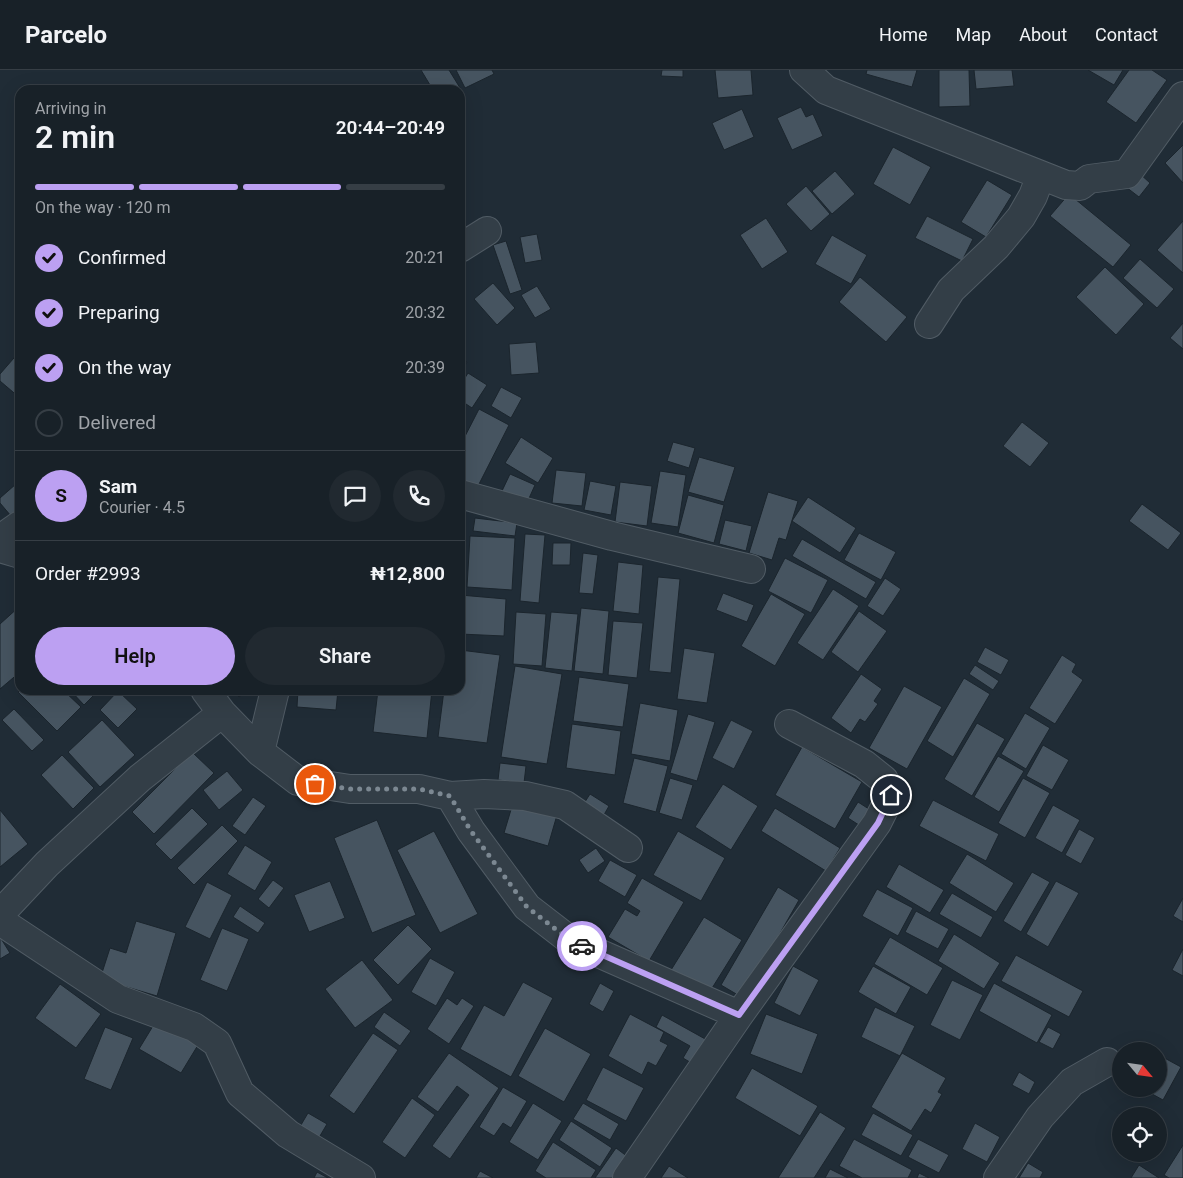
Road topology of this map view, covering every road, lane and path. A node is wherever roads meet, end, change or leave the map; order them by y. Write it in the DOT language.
graph roads {
  1 [pos="804,70"];
  2 [pos="1183,96"];
  3 [pos="1041,175"];
  4 [pos="487,231"];
  5 [pos="465,245"];
  6 [pos="929,324"];
  7 [pos="465,495"];
  8 [pos="15,528"];
  9 [pos="0,539"];
  10 [pos="0,548"];
  11 [pos="15,552"];
  12 [pos="751,569"];
  13 [pos="209,695"];
  14 [pos="274,695"];
  15 [pos="222,713"];
  16 [pos="789,724"];
  17 [pos="260,752"];
  18 [pos="450,796"];
  19 [pos="628,848"];
  20 [pos="0,914"];
  21 [pos="0,921"];
  22 [pos="739,1015"];
  23 [pos="1107,1062"];
  24 [pos="361,1178"];
  25 [pos="627,1178"];
  26 [pos="998,1178"];
  1 -- 3 [label="street"];
  2 -- 3 [label="street"];
  3 -- 6 [label="street"];
  4 -- 5 [label="street"];
  7 -- 12 [label="street"];
  8 -- 9 [label="street"];
  10 -- 11 [label="street"];
  13 -- 15 [label="street"];
  14 -- 17 [label="street"];
  15 -- 17 [label="street"];
  15 -- 20 [label="street"];
  16 -- 22 [label="street"];
  17 -- 18 [label="street"];
  18 -- 19 [label="street"];
  18 -- 22 [label="street"];
  21 -- 24 [label="street"];
  22 -- 25 [label="street"];
  23 -- 26 [label="street"];
}
